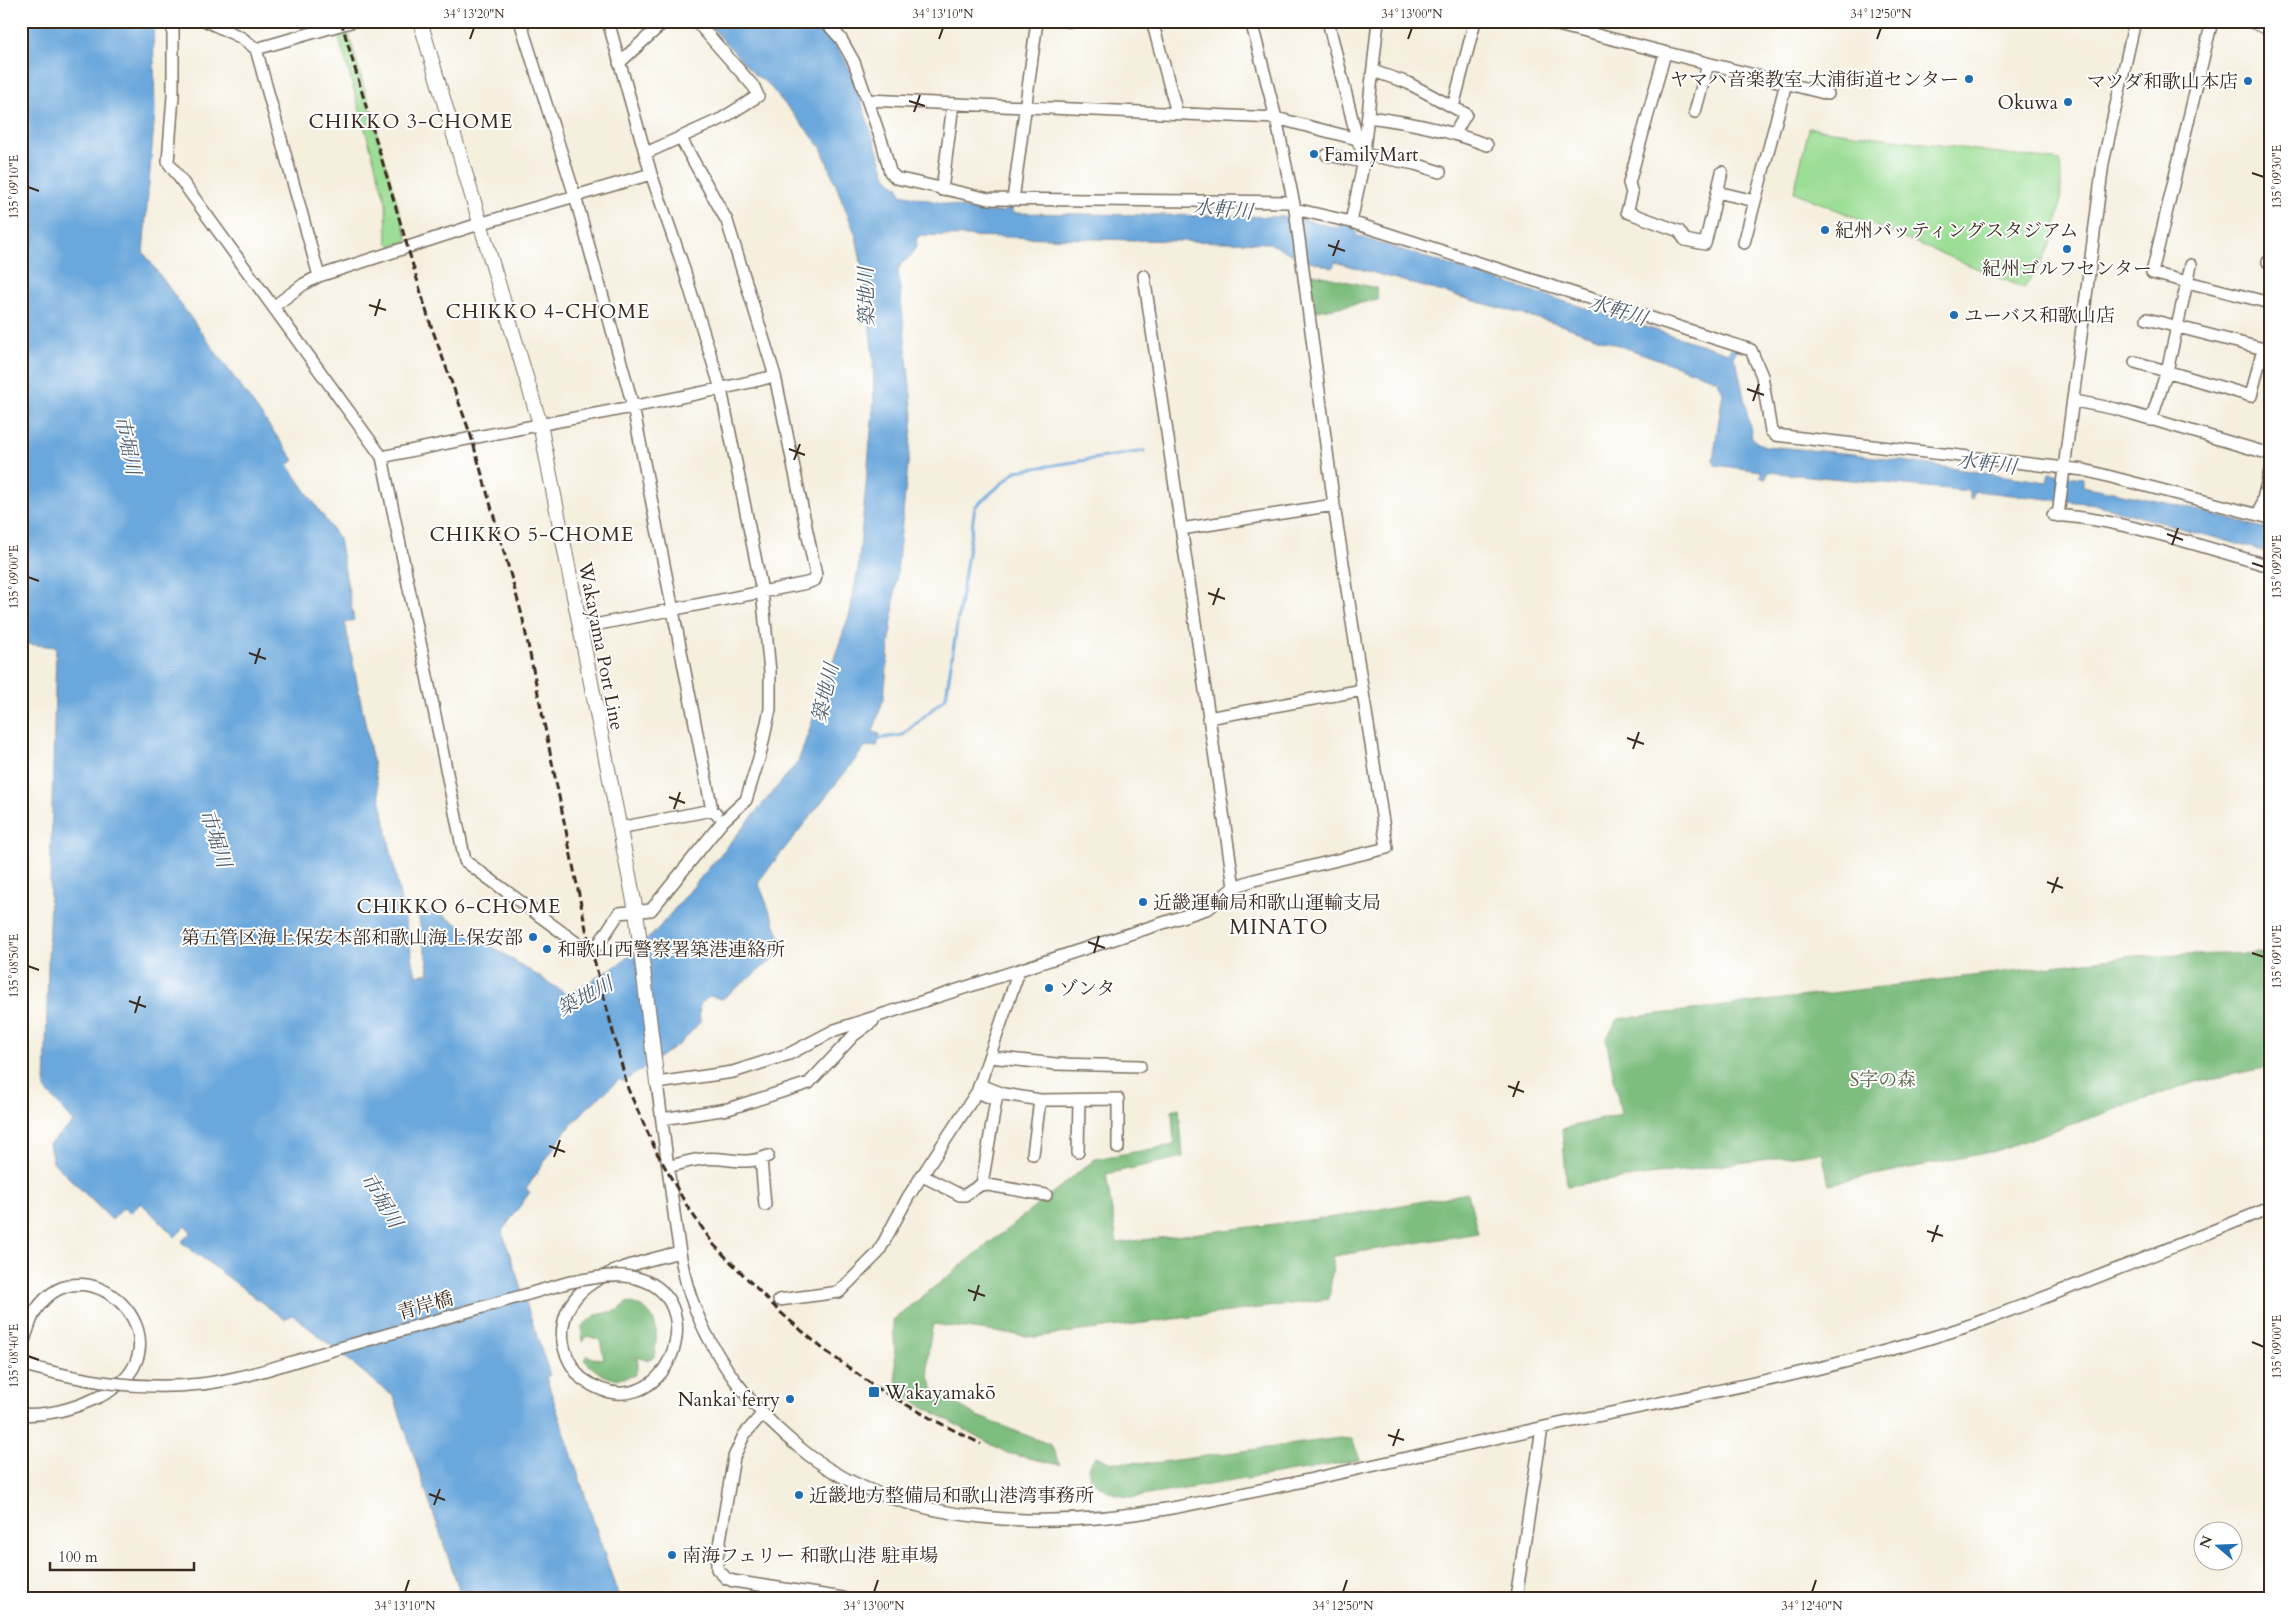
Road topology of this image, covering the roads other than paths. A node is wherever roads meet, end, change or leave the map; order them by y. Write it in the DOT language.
graph roads {
  1 [pos="173,21"];
  2 [pos="206,21"];
  3 [pos="354,21"];
  4 [pos="420,21"];
  5 [pos="520,21"];
  6 [pos="608,21"];
  7 [pos="665,21"];
  8 [pos="696,21"];
  9 [pos="825,21"];
  10 [pos="1037,21"];
  11 [pos="1067,21"];
  12 [pos="1081,21"];
  13 [pos="1152,21"];
  14 [pos="1251,21"];
  15 [pos="1328,21"];
  16 [pos="1378,21"];
  17 [pos="1475,21"];
  18 [pos="1542,21"];
  19 [pos="2135,21"];
  20 [pos="2212,21"];
  21 [pos="2252,21"];
  22 [pos="329,25"];
  23 [pos="2270,28"];
  24 [pos="256,49"];
  25 [pos="1665,54"];
  26 [pos="619,63"];
  27 [pos="1708,64"];
  28 [pos="1373,71"];
  29 [pos="1786,83"];
  30 [pos="1828,94"];
  31 [pos="868,100"];
  32 [pos="953,104"];
  33 [pos="1453,106"];
  34 [pos="1027,107"];
  35 [pos="1695,112"];
  36 [pos="1176,113"];
  37 [pos="1368,117"];
  38 [pos="1276,118"];
  39 [pos="1455,133"];
  40 [pos="680,137"];
  41 [pos="1357,139"];
  42 [pos="1487,145"];
  43 [pos="646,154"];
  44 [pos="1327,155"];
  45 [pos="1363,156"];
  46 [pos="1440,172"];
  47 [pos="1722,172"];
  48 [pos="651,174"];
  49 [pos="942,190"];
  50 [pos="1717,192"];
  51 [pos="575,196"];
  52 [pos="1013,200"];
  53 [pos="1755,201"];
  54 [pos="1295,208"];
  55 [pos="1351,222"];
  56 [pos="480,224"];
  57 [pos="1744,243"];
  58 [pos="2191,265"];
  59 [pos="319,276"];
  60 [pos="1144,276"];
  61 [pos="2187,282"];
  62 [pos="2270,303"];
  63 [pos="273,307"];
  64 [pos="2147,319"];
  65 [pos="2177,326"];
  66 [pos="2266,349"];
  67 [pos="2136,362"];
  68 [pos="2167,371"];
  69 [pos="775,376"];
  70 [pos="721,389"];
  71 [pos="2074,401"];
  72 [pos="633,406"];
  73 [pos="2151,420"];
  74 [pos="540,424"];
  75 [pos="2270,454"];
  76 [pos="382,457"];
  77 [pos="2270,470"];
  78 [pos="2065,471"];
  79 [pos="1334,505"];
  80 [pos="2265,517"];
  81 [pos="1181,530"];
  82 [pos="2270,566"];
  83 [pos="762,591"];
  84 [pos="674,609"];
  85 [pos="579,628"];
  86 [pos="1363,690"];
  87 [pos="1208,718"];
  88 [pos="712,810"];
  89 [pos="723,821"];
  90 [pos="619,828"];
  91 [pos="1234,887"];
  92 [pos="636,911"];
  93 [pos="1019,971"];
  94 [pos="883,1015"];
  95 [pos="990,1056"];
  96 [pos="1140,1066"];
  97 [pos="657,1083"];
  98 [pos="978,1089"];
  99 [pos="1040,1100"];
  100 [pos="1079,1100"];
  101 [pos="662,1120"];
  102 [pos="1118,1148"];
  103 [pos="1078,1152"];
  104 [pos="1033,1154"];
  105 [pos="668,1167"];
  106 [pos="922,1175"];
  107 [pos="982,1184"];
  108 [pos="1046,1195"];
  109 [pos="765,1205"];
  110 [pos="2270,1208"];
  111 [pos="679,1252"];
  112 [pos="778,1300"];
  113 [pos="21,1349"];
  114 [pos="21,1364"];
  115 [pos="763,1413"];
  116 [pos="21,1414"];
  117 [pos="1542,1428"];
  118 [pos="843,1598"];
  119 [pos="1516,1598"];
  1 -- 63 [label="street"];
  2 -- 24 [label="street"];
  3 -- 22 [label="street"];
  4 -- 56 [label="main road, Wakayama Port Line"];
  5 -- 51 [label="street"];
  6 -- 26 [label="street"];
  7 -- 26 [label="street"];
  8 -- 40 [label="street"];
  9 -- 31 [label="street"];
  10 -- 34 [label="street"];
  11 -- 12 [label="street"];
  13 -- 36 [label="street"];
  14 -- 38 [label="street"];
  15 -- 41 [label="street"];
  16 -- 28 [label="street"];
  17 -- 33 [label="street"];
  18 -- 25 [label="street"];
  19 -- 71 [label="street"];
  20 -- 61 [label="street"];
  21 -- 23 [label="main road"];
  22 -- 24 [label="street"];
  24 -- 59 [label="street"];
  25 -- 27 [label="street"];
  25 -- 50 [label="street"];
  26 -- 43 [label="street"];
  27 -- 29 [label="street"];
  27 -- 35 [label="street"];
  28 -- 33 [label="street"];
  28 -- 37 [label="street"];
  29 -- 30 [label="street"];
  29 -- 53 [label="street"];
  31 -- 32 [label="street"];
  31 -- 49 [label="street"];
  32 -- 34 [label="street"];
  32 -- 49 [label="street"];
  33 -- 39 [label="street"];
  34 -- 36 [label="street"];
  34 -- 52 [label="street"];
  36 -- 38 [label="street"];
  37 -- 39 [label="street"];
  37 -- 45 [label="street"];
  38 -- 41 [label="street"];
  38 -- 54 [label="street"];
  39 -- 42 [label="street"];
  40 -- 43 [label="street"];
  40 -- 69 [label="street"];
  41 -- 45 [label="street"];
  43 -- 48 [label="street"];
  44 -- 45 [label="street"];
  45 -- 46 [label="street"];
  45 -- 55 [label="street"];
  47 -- 50 [label="street"];
  48 -- 51 [label="street"];
  48 -- 70 [label="street"];
  49 -- 52 [label="street"];
  50 -- 53 [label="street"];
  51 -- 56 [label="street"];
  51 -- 72 [label="street"];
  52 -- 54 [label="street"];
  53 -- 57 [label="street"];
  54 -- 55 [label="street"];
  54 -- 79 [label="street"];
  55 -- 78 [label="street"];
  56 -- 59 [label="street"];
  56 -- 74 [label="main road, Wakayama Port Line"];
  58 -- 61 [label="street"];
  59 -- 63 [label="street"];
  60 -- 81 [label="street"];
  61 -- 62 [label="street"];
  61 -- 65 [label="street"];
  63 -- 76 [label="street"];
  64 -- 65 [label="street"];
  65 -- 66 [label="street"];
  65 -- 68 [label="street"];
  66 -- 68 [label="street"];
  67 -- 68 [label="street"];
  68 -- 73 [label="street"];
  69 -- 70 [label="street"];
  69 -- 83 [label="street"];
  70 -- 72 [label="street"];
  70 -- 83 [label="street"];
  71 -- 73 [label="street"];
  71 -- 78 [label="street"];
  72 -- 74 [label="street"];
  72 -- 84 [label="street"];
  73 -- 75 [label="street"];
  74 -- 76 [label="street"];
  74 -- 85 [label="main road, Wakayama Port Line"];
  76 -- 92 [label="street"];
  77 -- 80 [label="street"];
  78 -- 80 [label="street"];
  78 -- 82 [label="street"];
  79 -- 81 [label="street"];
  79 -- 86 [label="street"];
  81 -- 87 [label="street"];
  83 -- 84 [label="street"];
  83 -- 89 [label="street"];
  84 -- 85 [label="street"];
  84 -- 88 [label="street"];
  85 -- 90 [label="main road, Wakayama Port Line"];
  86 -- 87 [label="street"];
  86 -- 91 [label="street"];
  87 -- 91 [label="street"];
  88 -- 89 [label="street"];
  88 -- 90 [label="street"];
  89 -- 92 [label="street"];
  90 -- 92 [label="main road, Wakayama Port Line"];
  91 -- 93 [label="street"];
  92 -- 97 [label="main road, Wakayama Port Line"];
  93 -- 94 [label="street"];
  93 -- 95 [label="street"];
  94 -- 97 [label="street"];
  94 -- 101 [label="street"];
  95 -- 96 [label="street"];
  95 -- 98 [label="street"];
  97 -- 101 [label="street"];
  98 -- 99 [label="street"];
  98 -- 106 [label="street"];
  98 -- 107 [label="street"];
  99 -- 100 [label="street"];
  99 -- 104 [label="street"];
  100 -- 102 [label="street"];
  100 -- 103 [label="street"];
  101 -- 105 [label="street"];
  105 -- 109 [label="street"];
  105 -- 111 [label="street"];
  106 -- 107 [label="street"];
  106 -- 112 [label="street"];
  107 -- 108 [label="street"];
  110 -- 117 [label="street"];
  111 -- 114 [label="street, 青岸橋, bridge"];
  111 -- 115 [label="street"];
  113 -- 116 [label="street"];
  115 -- 117 [label="street"];
  115 -- 118 [label="street"];
  117 -- 119 [label="street"];
}
